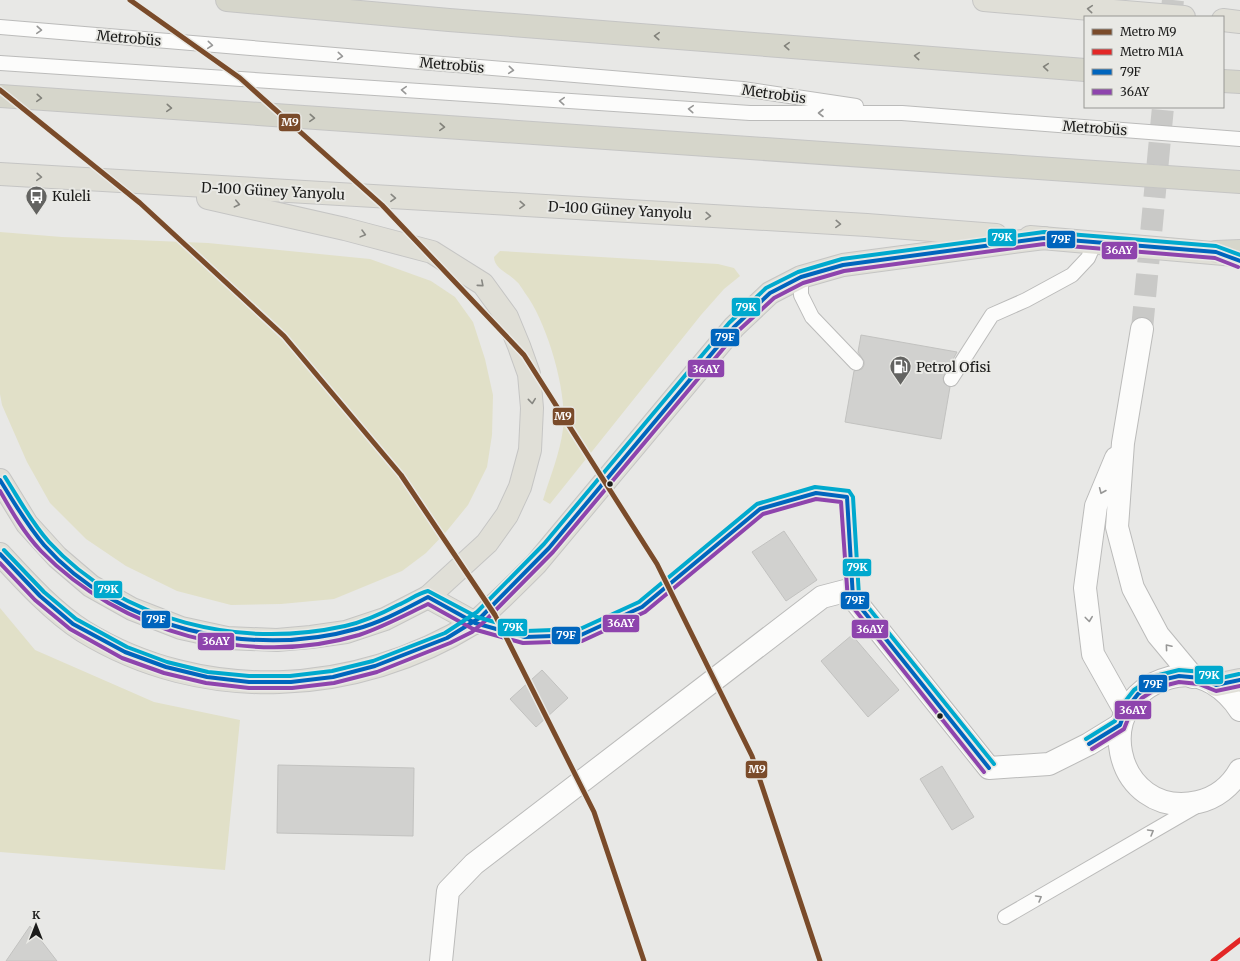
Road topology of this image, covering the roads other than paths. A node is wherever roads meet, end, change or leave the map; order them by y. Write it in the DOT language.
graph roads {
  1 [pos="227,0"];
  2 [pos="984,0"];
  3 [pos="1172,16"];
  4 [pos="1224,20"];
  5 [pos="1240,22"];
  6 [pos="0,27"];
  7 [pos="0,62"];
  8 [pos="1084,70"];
  9 [pos="1224,81"];
  10 [pos="1240,82"];
  11 [pos="0,96"];
  12 [pos="902,113"];
  13 [pos="1240,139"];
  14 [pos="0,174"];
  15 [pos="1240,182"];
  16 [pos="144,183"];
  17 [pos="1044,238"];
  18 [pos="1095,242"];
  19 [pos="1240,251"];
  20 [pos="1216,252"];
  21 [pos="1240,256"];
  22 [pos="1240,261"];
  23 [pos="801,277"];
  24 [pos="1142,329"];
  25 [pos="856,363"];
  26 [pos="952,379"];
  27 [pos="1123,443"];
  28 [pos="0,480"];
  29 [pos="0,554"];
  30 [pos="428,597"];
  31 [pos="853,598"];
  32 [pos="475,623"];
  33 [pos="1192,677"];
  34 [pos="1240,680"];
  35 [pos="1216,685"];
  36 [pos="1240,710"];
  37 [pos="1123,718"];
  38 [pos="1240,771"];
  39 [pos="1208,800"];
  40 [pos="1005,918"];
  41 [pos="441,961"];
  8 -- 1 [label="highway, one-way"];
  3 -- 2 [label="main road, one-way"];
  4 -- 5 [label="main road"];
  6 -- 12 [label="lane, Metrobüs, one-way"];
  12 -- 7 [label="lane, Metrobüs, one-way"];
  9 -- 10 [label="highway"];
  11 -- 15 [label="highway, one-way"];
  12 -- 13 [label="lane, Metrobüs"];
  14 -- 16 [label="main road, D-100 Güney Yanyolu, one-way"];
  16 -- 17 [label="main road, D-100 Güney Yanyolu, one-way"];
  16 -- 30 [label="main road, one-way"];
  17 -- 18 [label="main road, D-100 Güney Yanyolu"];
  17 -- 23 [label="main road"];
  18 -- 20 [label="main road, D-100 Güney Yanyolu"];
  18 -- 26 [label="lane"];
  19 -- 20 [label="highway"];
  20 -- 21 [label="main road, D-100 Güney Yanyolu"];
  20 -- 22 [label="main road"];
  23 -- 25 [label="lane"];
  23 -- 32 [label="main road"];
  24 -- 27 [label="street"];
  33 -- 27 [label="street, one-way"];
  27 -- 37 [label="street, one-way"];
  28 -- 30 [label="main road"];
  29 -- 32 [label="main road"];
  30 -- 32 [label="main road"];
  31 -- 32 [label="lane"];
  31 -- 37 [label="street"];
  31 -- 41 [label="street"];
  33 -- 35 [label="street"];
  33 -- 37 [label="street"];
  34 -- 35 [label="main road"];
  35 -- 36 [label="street"];
  37 -- 39 [label="street"];
  38 -- 39 [label="street"];
  40 -- 39 [label="lane, one-way"];
}
